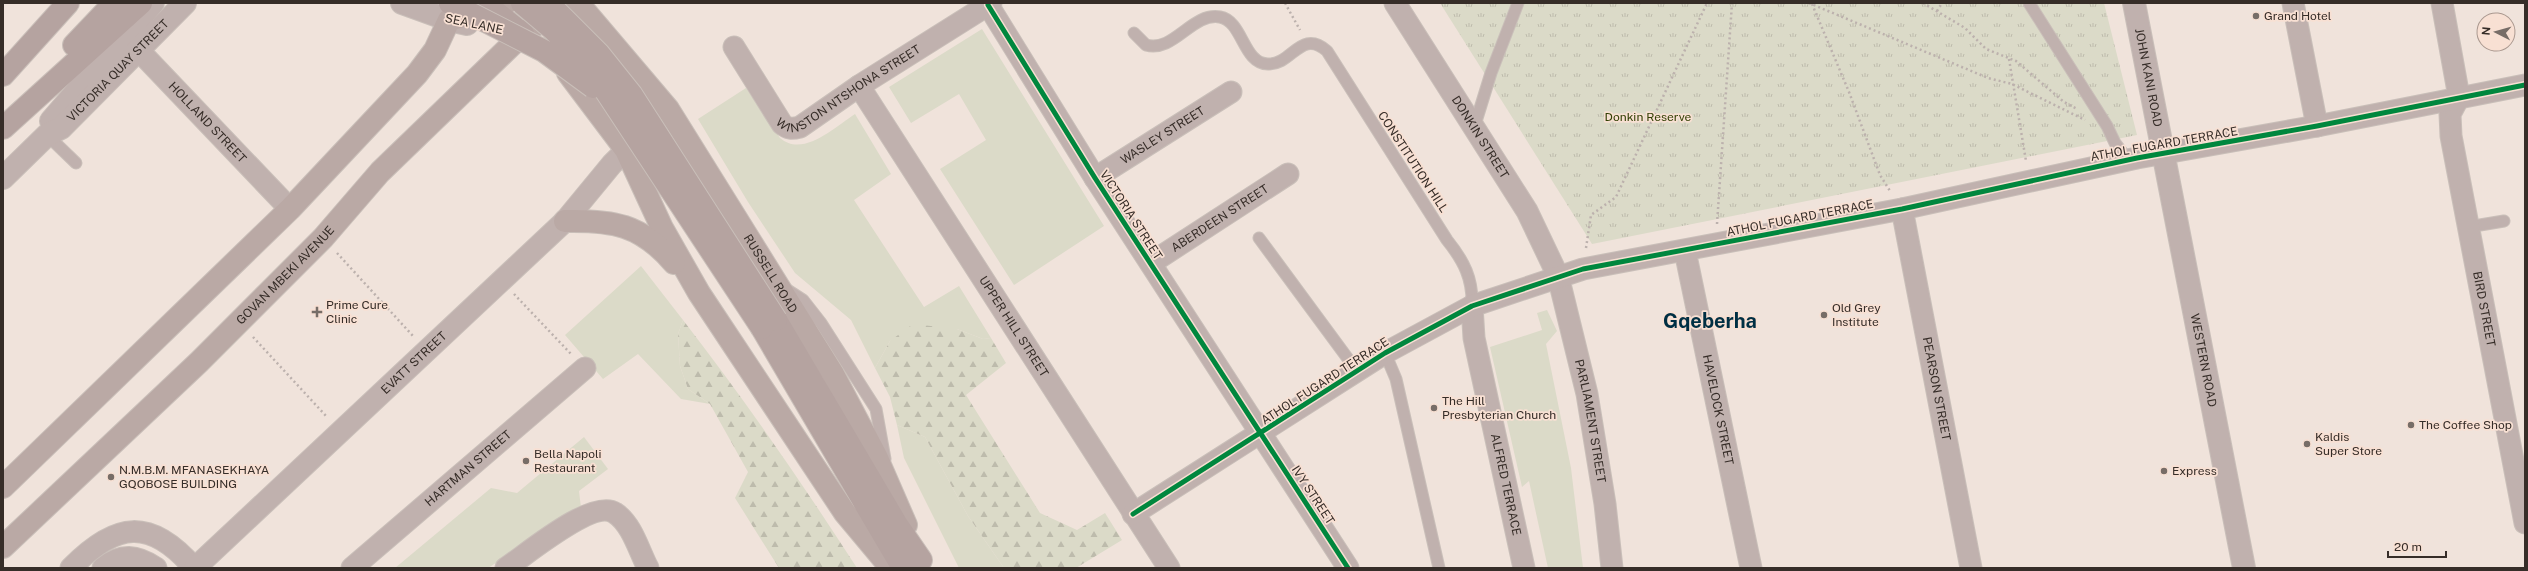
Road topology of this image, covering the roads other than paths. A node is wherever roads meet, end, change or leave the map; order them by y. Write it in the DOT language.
graph roads {
  1 [pos="68,3"];
  2 [pos="114,3"];
  3 [pos="141,3"];
  4 [pos="154,3"];
  5 [pos="185,3"];
  6 [pos="402,3"];
  7 [pos="522,3"];
  8 [pos="527,3"];
  9 [pos="548,3"];
  10 [pos="566,3"];
  11 [pos="578,3"];
  12 [pos="1395,3"];
  13 [pos="1518,3"];
  14 [pos="2029,3"];
  15 [pos="2134,3"];
  16 [pos="2293,3"];
  17 [pos="2442,3"];
  18 [pos="989,4"];
  19 [pos="494,5"];
  20 [pos="450,11"];
  21 [pos="530,29"];
  22 [pos="1134,33"];
  23 [pos="132,43"];
  24 [pos="734,47"];
  25 [pos="3,75"];
  26 [pos="2525,85"];
  27 [pos="859,86"];
  28 [pos="1231,92"];
  29 [pos="2458,97"];
  30 [pos="668,109"];
  31 [pos="626,120"];
  32 [pos="3,123"];
  33 [pos="2317,126"];
  34 [pos="3,128"];
  35 [pos="1474,128"];
  36 [pos="47,134"];
  37 [pos="626,150"];
  38 [pos="2161,154"];
  39 [pos="2128,160"];
  40 [pos="76,163"];
  41 [pos="1288,174"];
  42 [pos="3,178"];
  43 [pos="1095,178"];
  44 [pos="290,209"];
  45 [pos="1902,209"];
  46 [pos="565,221"];
  47 [pos="2504,221"];
  48 [pos="2468,227"];
  49 [pos="1259,238"];
  50 [pos="1685,251"];
  51 [pos="1151,263"];
  52 [pos="1558,276"];
  53 [pos="699,293"];
  54 [pos="1472,306"];
  55 [pos="769,324"];
  56 [pos="1385,353"];
  57 [pos="585,368"];
  58 [pos="1357,371"];
  59 [pos="1261,433"];
  60 [pos="2517,439"];
  61 [pos="3,487"];
  62 [pos="1133,514"];
  63 [pos="2525,523"];
  64 [pos="3,547"];
  65 [pos="916,565"];
  66 [pos="71,568"];
  67 [pos="103,568"];
  68 [pos="156,568"];
  69 [pos="195,568"];
  70 [pos="352,568"];
  71 [pos="506,568"];
  72 [pos="648,568"];
  73 [pos="891,568"];
  74 [pos="1169,568"];
  75 [pos="1348,568"];
  76 [pos="1439,568"];
  77 [pos="1524,568"];
  78 [pos="1612,568"];
  79 [pos="1751,568"];
  80 [pos="1971,568"];
  81 [pos="2244,568"];
  1 -- 25 [label="highway"];
  2 -- 32 [label="highway"];
  3 -- 34 [label="highway"];
  4 -- 23 [label="street, VICTORIA QUAY STREET"];
  5 -- 23 [label="street, VICTORIA QUAY STREET"];
  6 -- 20 [label="street, SEA LANE"];
  7 -- 31 [label="highway, bridge"];
  8 -- 21 [label="main road"];
  9 -- 55 [label="highway, bridge"];
  10 -- 21 [label="main road, GOVAN MBEKI AVENUE"];
  11 -- 30 [label="main road, RUSSELL ROAD"];
  12 -- 35 [label="street, DONKIN STREET"];
  13 -- 35 [label="lane"];
  14 -- 39 [label="lane"];
  15 -- 38 [label="street, JOHN KANI ROAD"];
  16 -- 33 [label="street"];
  17 -- 29 [label="street"];
  18 -- 27 [label="street, WINSTON NTSHONA STREET"];
  18 -- 43 [label="street, VICTORIA STREET"];
  19 -- 20 [label="main road"];
  19 -- 21 [label="highway"];
  20 -- 21 [label="street, SEA LANE"];
  20 -- 31 [label="highway, bridge"];
  20 -- 44 [label="main road"];
  21 -- 37 [label="main road"];
  21 -- 64 [label="main road, GOVAN MBEKI AVENUE"];
  22 -- 54 [label="lane, CONSTITUTION HILL"];
  23 -- 36 [label="street, VICTORIA QUAY STREET"];
  23 -- 44 [label="street, HOLLAND STREET"];
  24 -- 27 [label="street, WINSTON NTSHONA STREET"];
  26 -- 29 [label="street, ATHOL FUGARD TERRACE"];
  27 -- 62 [label="street, UPPER HILL STREET"];
  28 -- 43 [label="street, WASLEY STREET"];
  29 -- 33 [label="street, ATHOL FUGARD TERRACE"];
  29 -- 48 [label="street, BIRD STREET"];
  30 -- 37 [label="street, EVATT STREET"];
  30 -- 65 [label="main road, RUSSELL ROAD"];
  31 -- 55 [label="highway, bridge"];
  33 -- 38 [label="street, ATHOL FUGARD TERRACE"];
  35 -- 52 [label="street, DONKIN STREET"];
  36 -- 40 [label="lane"];
  36 -- 42 [label="street, VICTORIA QUAY STREET"];
  37 -- 46 [label="street, EVATT STREET"];
  37 -- 53 [label="main road"];
  38 -- 39 [label="street, ATHOL FUGARD TERRACE"];
  38 -- 81 [label="street, WESTERN ROAD"];
  39 -- 45 [label="street, ATHOL FUGARD TERRACE"];
  41 -- 51 [label="street, ABERDEEN STREET"];
  43 -- 51 [label="street, VICTORIA STREET"];
  44 -- 61 [label="main road"];
  45 -- 50 [label="street, ATHOL FUGARD TERRACE"];
  45 -- 80 [label="street, PEARSON STREET"];
  46 -- 53 [label="main road"];
  46 -- 69 [label="street, EVATT STREET"];
  47 -- 48 [label="lane"];
  48 -- 60 [label="street, BIRD STREET"];
  49 -- 58 [label="lane"];
  50 -- 52 [label="street, ATHOL FUGARD TERRACE"];
  50 -- 79 [label="street, HAVELOCK STREET"];
  51 -- 59 [label="street, VICTORIA STREET"];
  52 -- 54 [label="street, ATHOL FUGARD TERRACE"];
  52 -- 78 [label="street, PARLIAMENT STREET"];
  53 -- 73 [label="main road"];
  54 -- 56 [label="street, ATHOL FUGARD TERRACE"];
  54 -- 77 [label="street, ALFRED TERRACE"];
  55 -- 65 [label="highway"];
  56 -- 58 [label="street, ATHOL FUGARD TERRACE"];
  56 -- 76 [label="lane"];
  57 -- 70 [label="street, HARTMAN STREET"];
  58 -- 59 [label="street, ATHOL FUGARD TERRACE"];
  59 -- 62 [label="street, ATHOL FUGARD TERRACE"];
  59 -- 75 [label="street, IVY STREET"];
  60 -- 63 [label="street, BIRD STREET"];
  62 -- 74 [label="street, UPPER HILL STREET"];
  66 -- 69 [label="street"];
  67 -- 68 [label="street"];
  71 -- 72 [label="street"];
}
